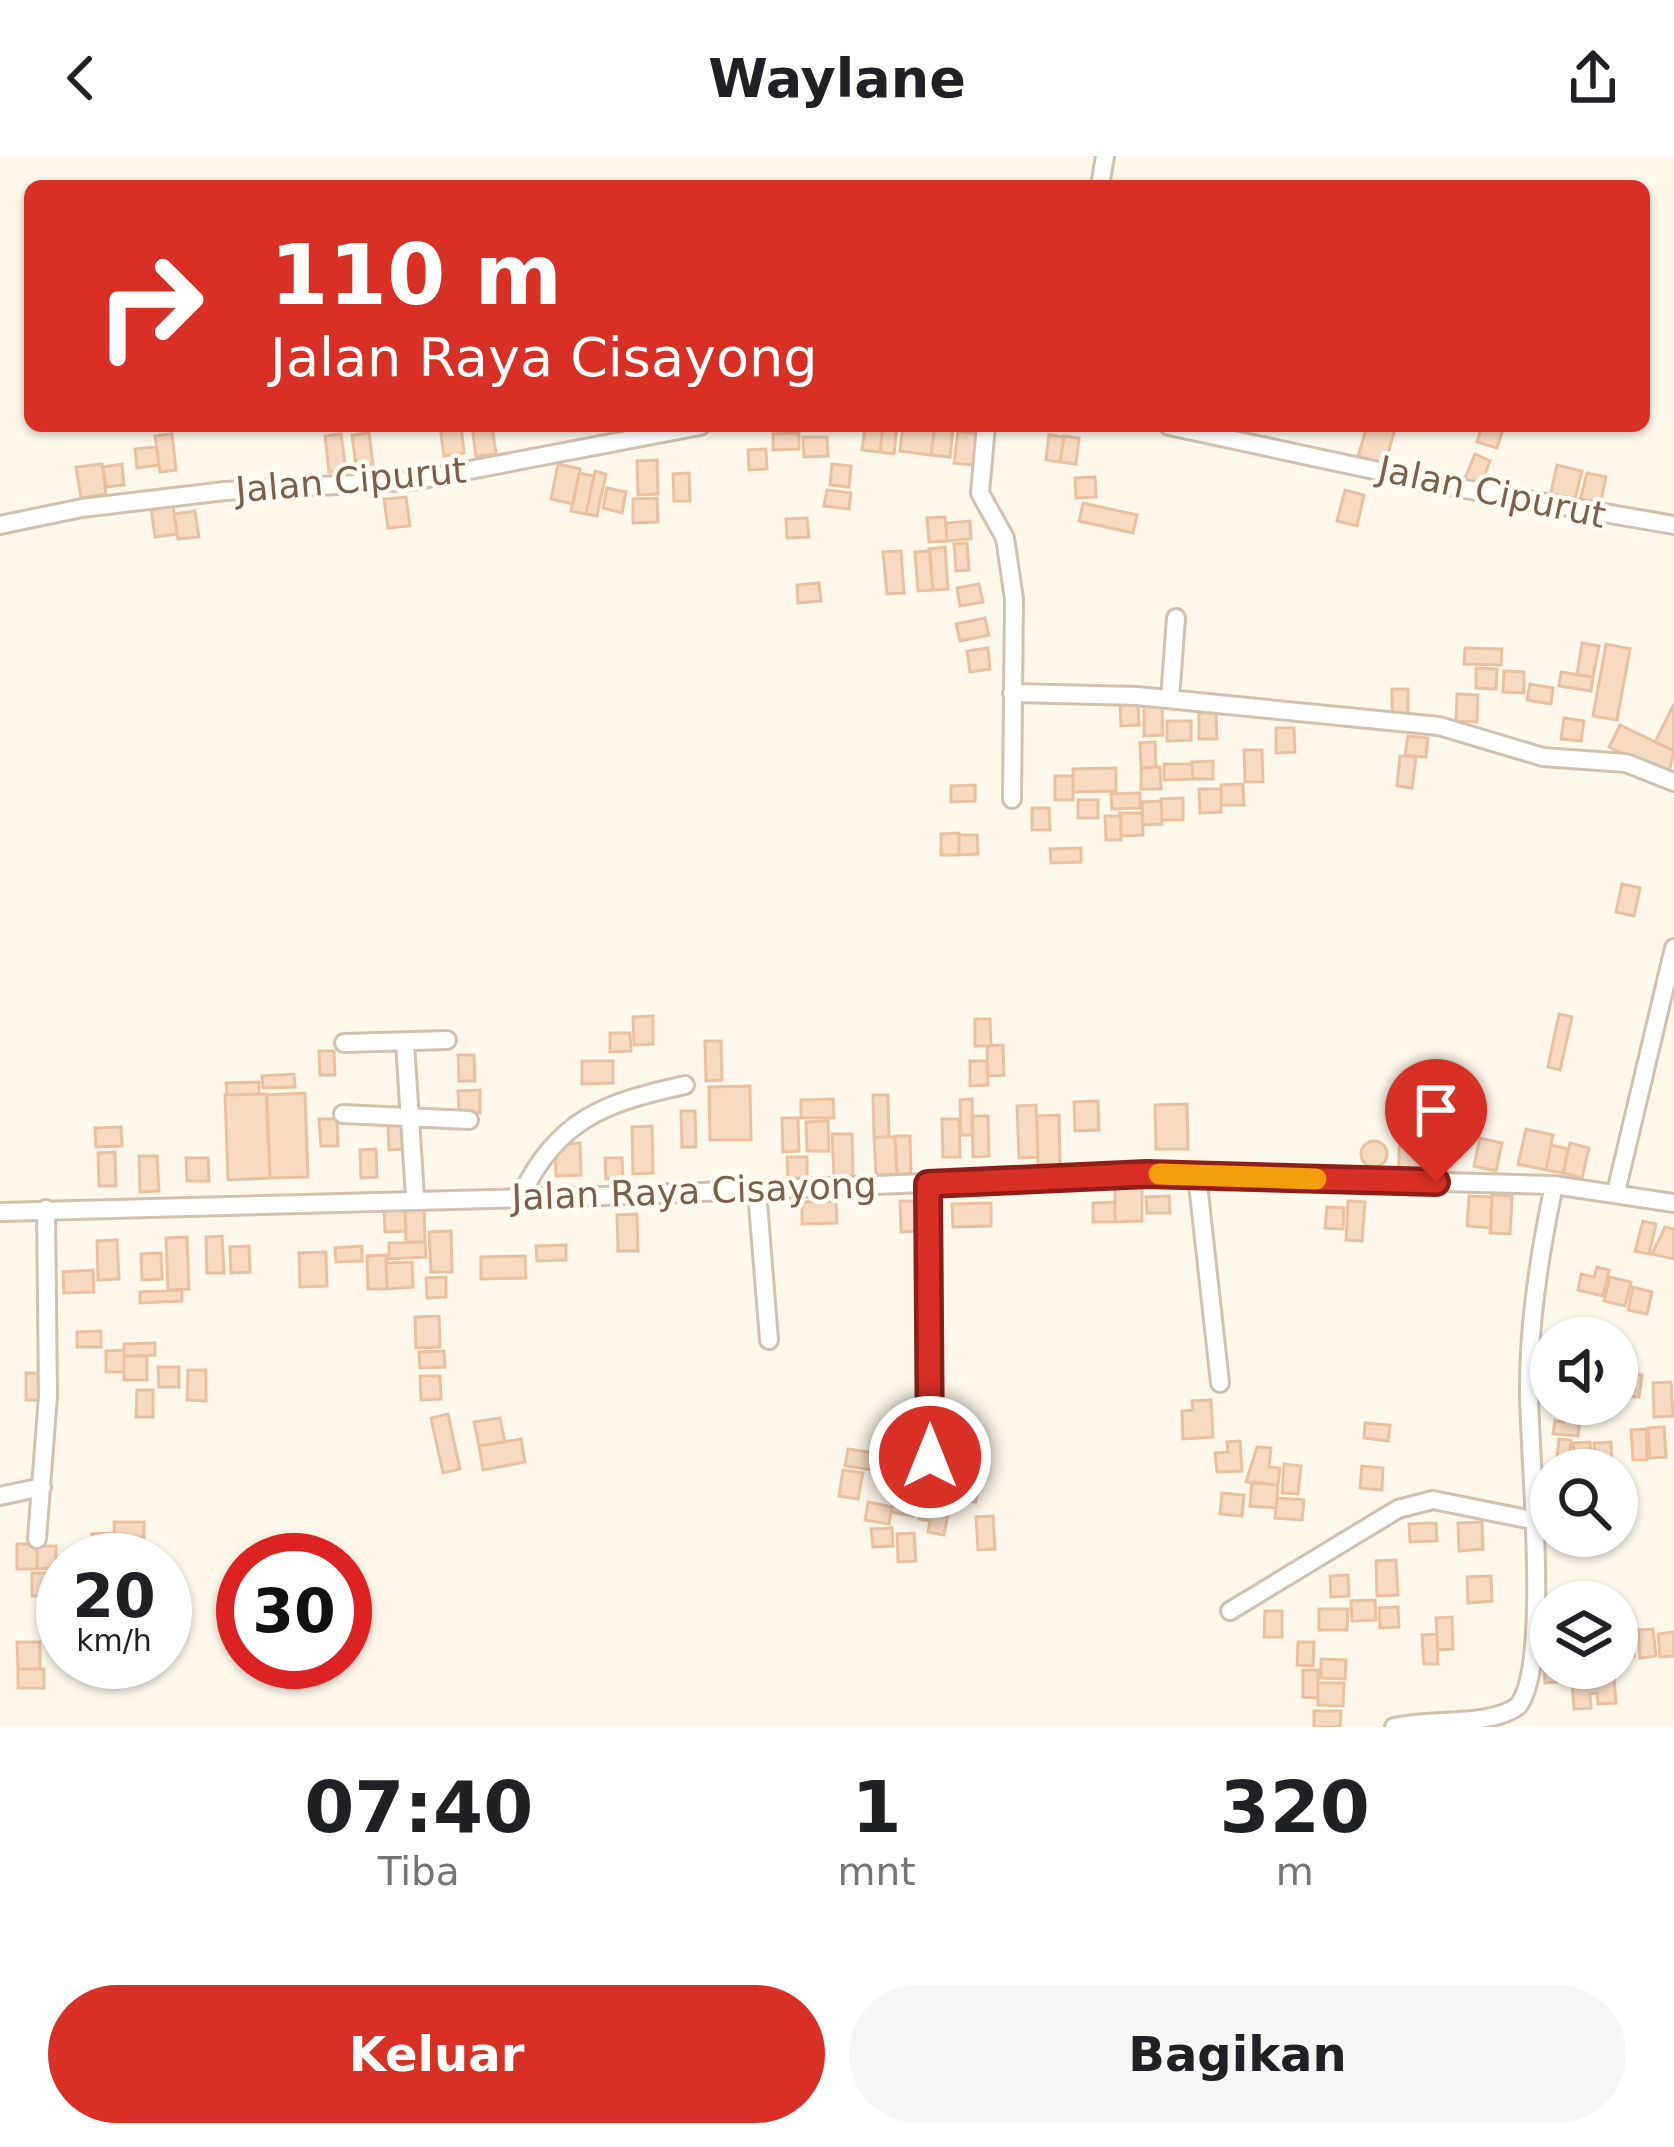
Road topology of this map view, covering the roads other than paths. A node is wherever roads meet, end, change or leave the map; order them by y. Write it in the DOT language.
graph roads {
  1 [pos="669,432"];
  2 [pos="985,432"];
  3 [pos="1196,432"];
  4 [pos="0,525"];
  5 [pos="1674,526"];
  6 [pos="1176,617"];
  7 [pos="1012,693"];
  8 [pos="1171,699"];
  9 [pos="1674,782"];
  10 [pos="1012,799"];
  11 [pos="1674,948"];
  12 [pos="447,1040"];
  13 [pos="344,1043"];
  14 [pos="405,1043"];
  15 [pos="686,1085"];
  16 [pos="343,1114"];
  17 [pos="409,1120"];
  18 [pos="469,1120"];
  19 [pos="1197,1175"];
  20 [pos="928,1184"];
  21 [pos="1554,1185"];
  22 [pos="757,1191"];
  23 [pos="1616,1192"];
  24 [pos="415,1197"];
  25 [pos="520,1197"];
  26 [pos="1674,1203"];
  27 [pos="46,1209"];
  28 [pos="0,1212"];
  29 [pos="769,1340"];
  30 [pos="1220,1383"];
  31 [pos="1530,1452"];
  32 [pos="930,1457"];
  33 [pos="42,1486"];
  34 [pos="0,1496"];
  35 [pos="1530,1520"];
  36 [pos="38,1533"];
  37 [pos="1533,1557"];
  38 [pos="1230,1611"];
  39 [pos="1394,1727"];
  1 -- 4 [label="street, Jalan Cipurut"];
  2 -- 7 [label="street"];
  3 -- 5 [label="street, Jalan Cipurut"];
  6 -- 8 [label="street"];
  7 -- 8 [label="street"];
  7 -- 10 [label="street"];
  8 -- 9 [label="street"];
  11 -- 23 [label="street"];
  12 -- 14 [label="street"];
  13 -- 14 [label="street"];
  14 -- 17 [label="street"];
  15 -- 25 [label="street"];
  16 -- 17 [label="street"];
  17 -- 18 [label="street"];
  17 -- 24 [label="street"];
  19 -- 20 [label="street, Jalan Raya Cisayong"];
  19 -- 21 [label="street, Jalan Raya Cisayong"];
  19 -- 30 [label="street"];
  20 -- 22 [label="street, Jalan Raya Cisayong"];
  20 -- 32 [label="street"];
  21 -- 23 [label="street, Jalan Raya Cisayong"];
  21 -- 31 [label="street"];
  22 -- 25 [label="street, Jalan Raya Cisayong"];
  22 -- 29 [label="street"];
  23 -- 26 [label="street, Jalan Raya Cisayong"];
  24 -- 25 [label="street, Jalan Raya Cisayong"];
  24 -- 27 [label="street, Jalan Raya Cisayong"];
  27 -- 28 [label="street, Jalan Raya Cisayong"];
  27 -- 33 [label="street"];
  33 -- 34 [label="street"];
  33 -- 36 [label="street"];
  35 -- 38 [label="street"];
  37 -- 39 [label="street"];
}
